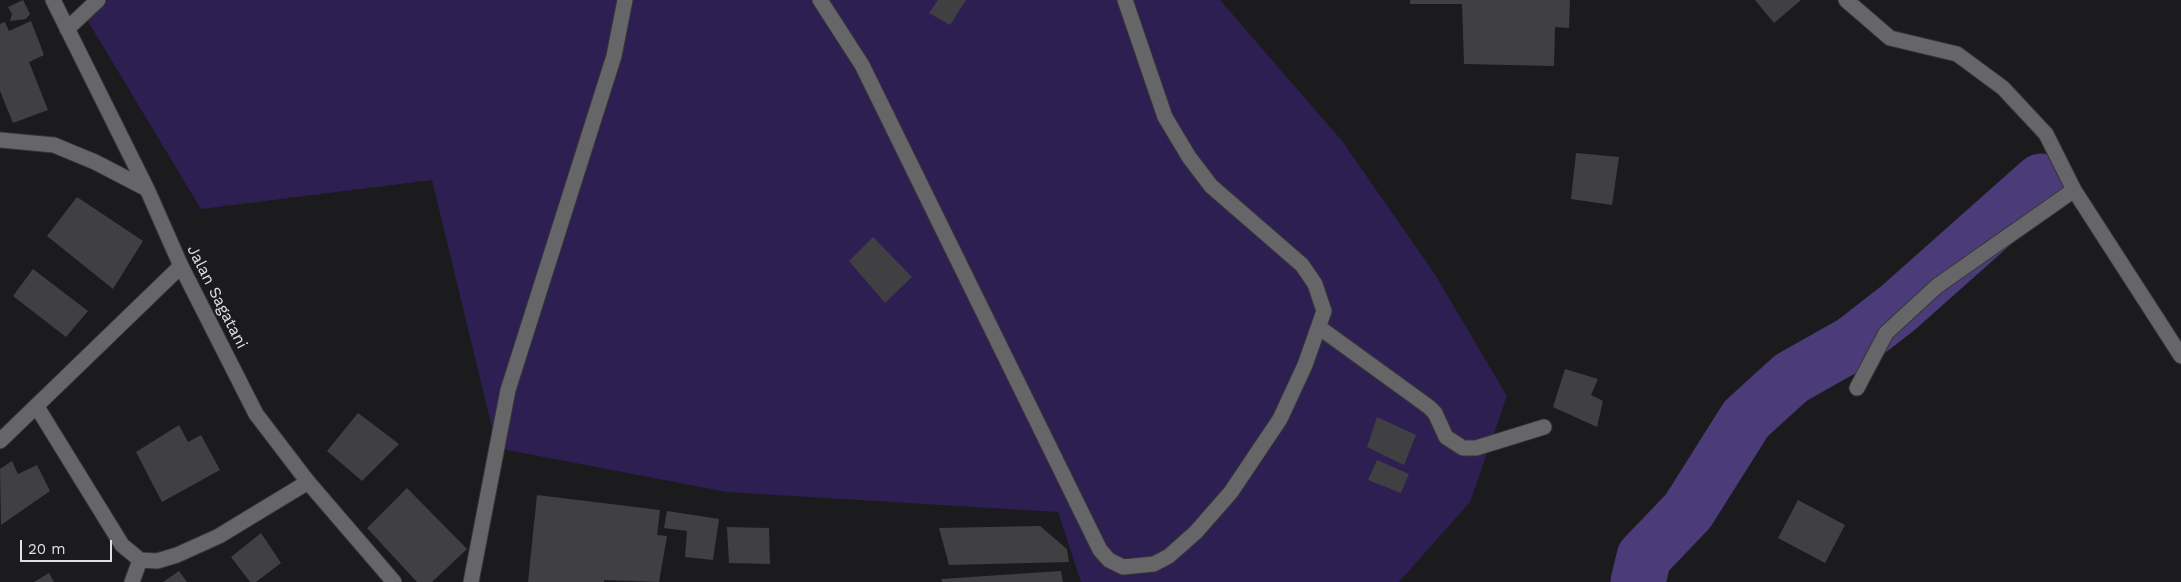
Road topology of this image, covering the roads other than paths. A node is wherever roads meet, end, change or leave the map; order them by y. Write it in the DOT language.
graph roads {
  1 [pos="53,0"];
  2 [pos="98,0"];
  3 [pos="625,0"];
  4 [pos="820,0"];
  5 [pos="1125,0"];
  6 [pos="1846,0"];
  7 [pos="67,29"];
  8 [pos="0,140"];
  9 [pos="147,189"];
  10 [pos="2074,190"];
  11 [pos="181,266"];
  12 [pos="1320,328"];
  13 [pos="2181,356"];
  14 [pos="1856,388"];
  15 [pos="37,407"];
  16 [pos="1544,428"];
  17 [pos="0,441"];
  18 [pos="308,482"];
  19 [pos="140,560"];
  20 [pos="132,582"];
  21 [pos="394,582"];
  22 [pos="471,582"];
  1 -- 7 [label="street, Jalan Sagatani"];
  2 -- 7 [label="street"];
  3 -- 22 [label="street"];
  4 -- 12 [label="street"];
  5 -- 12 [label="street"];
  6 -- 10 [label="street"];
  7 -- 9 [label="street, Jalan Sagatani"];
  8 -- 9 [label="street"];
  9 -- 11 [label="street, Jalan Sagatani"];
  10 -- 13 [label="street"];
  10 -- 14 [label="street"];
  11 -- 15 [label="street"];
  11 -- 18 [label="street, Jalan Sagatani"];
  12 -- 16 [label="street"];
  15 -- 17 [label="street"];
  15 -- 19 [label="street"];
  18 -- 19 [label="street"];
  18 -- 21 [label="street, Jalan Sagatani"];
  19 -- 20 [label="street"];
}
